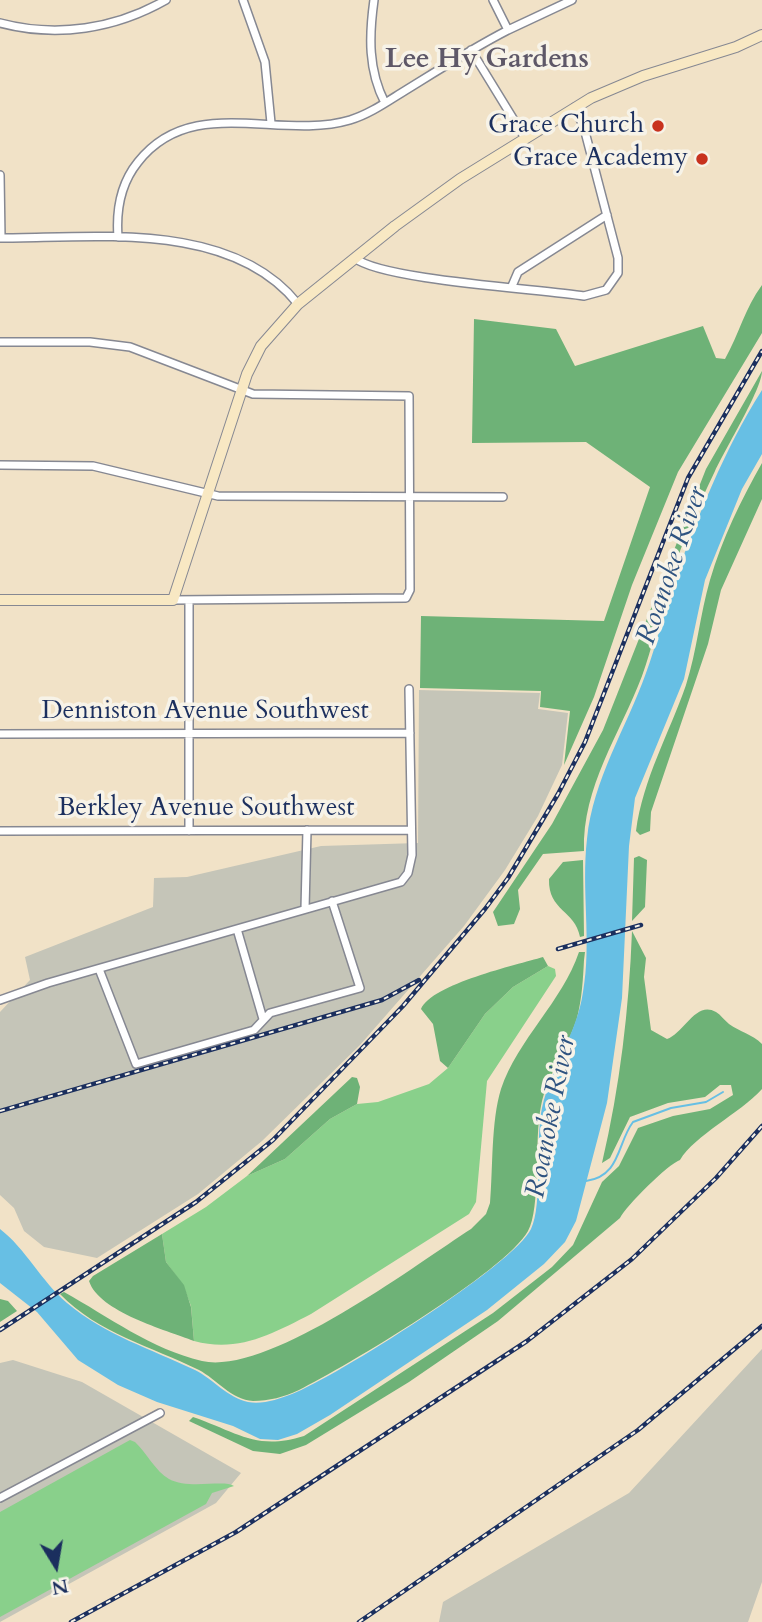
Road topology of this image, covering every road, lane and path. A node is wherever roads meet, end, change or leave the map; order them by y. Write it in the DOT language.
graph roads {
  1 [pos="166,0"];
  2 [pos="243,0"];
  3 [pos="374,0"];
  4 [pos="493,0"];
  5 [pos="572,0"];
  6 [pos="0,23"];
  7 [pos="508,30"];
  8 [pos="762,35"];
  9 [pos="471,50"];
  10 [pos="385,103"];
  11 [pos="575,107"];
  12 [pos="271,123"];
  13 [pos="525,138"];
  14 [pos="0,175"];
  15 [pos="607,215"];
  16 [pos="118,237"];
  17 [pos="1,238"];
  18 [pos="355,258"];
  19 [pos="512,286"];
  20 [pos="298,304"];
  21 [pos="0,342"];
  22 [pos="242,391"];
  23 [pos="0,465"];
  24 [pos="209,495"];
  25 [pos="410,496"];
  26 [pos="503,496"];
  27 [pos="0,600"];
  28 [pos="173,600"];
  29 [pos="189,600"];
  30 [pos="409,689"];
  31 [pos="189,733"];
  32 [pos="410,733"];
  33 [pos="0,734"];
  34 [pos="307,830"];
  35 [pos="411,830"];
  36 [pos="0,831"];
  37 [pos="189,831"];
  38 [pos="332,901"];
  39 [pos="305,909"];
  40 [pos="237,929"];
  41 [pos="99,969"];
  42 [pos="0,1000"];
  43 [pos="263,1019"];
  44 [pos="159,1413"];
  45 [pos="0,1498"];
  1 -- 6 [label="street"];
  2 -- 12 [label="street"];
  3 -- 10 [label="street"];
  4 -- 7 [label="street"];
  5 -- 7 [label="street"];
  7 -- 9 [label="street"];
  8 -- 11 [label="street"];
  9 -- 10 [label="street"];
  9 -- 13 [label="street"];
  10 -- 12 [label="street"];
  11 -- 13 [label="street"];
  11 -- 15 [label="street"];
  12 -- 16 [label="street"];
  13 -- 18 [label="street"];
  14 -- 17 [label="street"];
  15 -- 19 [label="street"];
  15 -- 19 [label="street"];
  16 -- 17 [label="street"];
  16 -- 20 [label="street"];
  18 -- 19 [label="street"];
  18 -- 20 [label="street"];
  20 -- 22 [label="street"];
  21 -- 22 [label="street"];
  22 -- 24 [label="street"];
  22 -- 25 [label="street"];
  23 -- 24 [label="street"];
  24 -- 25 [label="street"];
  24 -- 28 [label="street"];
  25 -- 26 [label="street"];
  25 -- 29 [label="street"];
  27 -- 28 [label="street"];
  28 -- 29 [label="street"];
  29 -- 31 [label="street"];
  30 -- 32 [label="street"];
  31 -- 32 [label="street, Denniston Avenue Southwest"];
  31 -- 33 [label="street, Denniston Avenue Southwest"];
  31 -- 37 [label="street"];
  32 -- 35 [label="street"];
  34 -- 35 [label="street, Berkley Avenue Southwest"];
  34 -- 37 [label="street, Berkley Avenue Southwest"];
  34 -- 39 [label="street"];
  35 -- 38 [label="street"];
  36 -- 37 [label="street, Berkley Avenue Southwest"];
  38 -- 39 [label="street"];
  38 -- 43 [label="street"];
  39 -- 40 [label="street"];
  40 -- 41 [label="street"];
  40 -- 43 [label="street"];
  41 -- 42 [label="street"];
  41 -- 43 [label="street"];
  44 -- 45 [label="street"];
}
